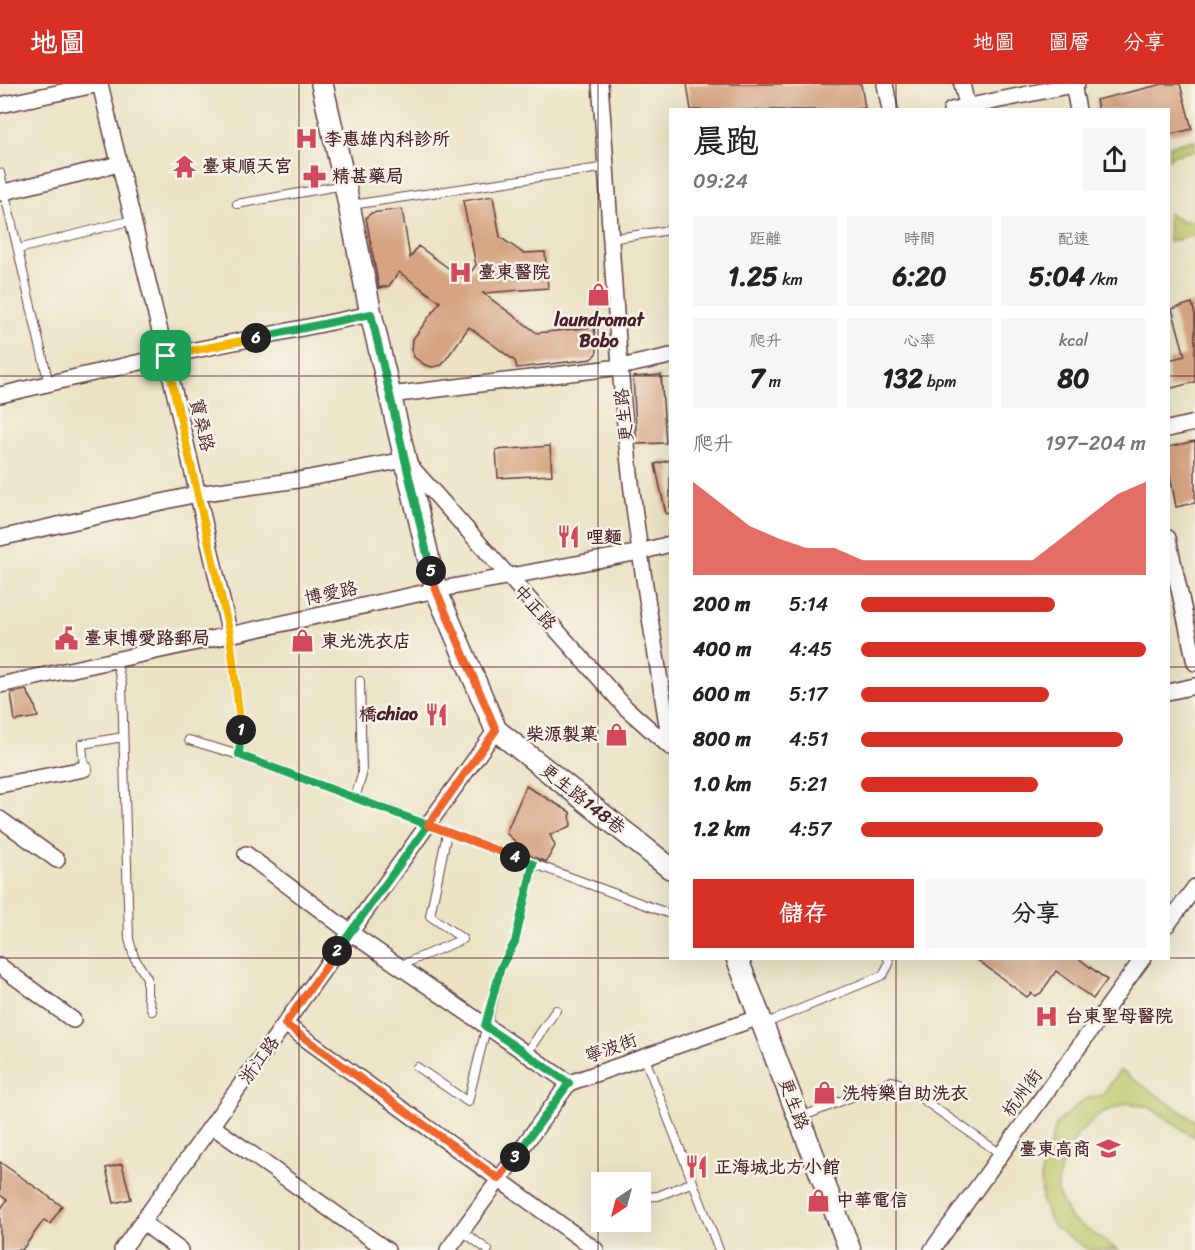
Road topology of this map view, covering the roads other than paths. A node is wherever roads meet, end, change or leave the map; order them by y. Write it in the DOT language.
graph roads {
  1 [pos="100,84"];
  2 [pos="322,84"];
  3 [pos="600,84"];
  4 [pos="885,84"];
  5 [pos="963,84"];
  6 [pos="1074,84"];
  7 [pos="0,105"];
  8 [pos="890,108"];
  9 [pos="967,108"];
  10 [pos="1078,108"];
  11 [pos="119,164"];
  12 [pos="607,167"];
  13 [pos="0,173"];
  14 [pos="345,185"];
  15 [pos="2,193"];
  16 [pos="237,204"];
  17 [pos="349,206"];
  18 [pos="133,220"];
  19 [pos="669,230"];
  20 [pos="610,239"];
  21 [pos="18,249"];
  22 [pos="371,314"];
  23 [pos="166,356"];
  24 [pos="669,356"];
  25 [pos="620,367"];
  26 [pos="49,384"];
  27 [pos="0,395"];
  28 [pos="390,395"];
  29 [pos="1195,423"];
  30 [pos="1170,429"];
  31 [pos="405,460"];
  32 [pos="197,494"];
  33 [pos="0,538"];
  34 [pos="669,544"];
  35 [pos="640,552"];
  36 [pos="1170,556"];
  37 [pos="506,576"];
  38 [pos="436,590"];
  39 [pos="1175,601"];
  40 [pos="230,635"];
  41 [pos="116,660"];
  42 [pos="1195,663"];
  43 [pos="360,681"];
  44 [pos="0,685"];
  45 [pos="1195,686"];
  46 [pos="1170,692"];
  47 [pos="496,730"];
  48 [pos="123,737"];
  49 [pos="669,739"];
  50 [pos="189,740"];
  51 [pos="669,744"];
  52 [pos="239,755"];
  53 [pos="84,769"];
  54 [pos="0,785"];
  55 [pos="355,798"];
  56 [pos="0,819"];
  57 [pos="428,825"];
  58 [pos="447,832"];
  59 [pos="246,854"];
  60 [pos="57,860"];
  61 [pos="533,864"];
  62 [pos="669,867"];
  63 [pos="1195,887"];
  64 [pos="669,914"];
  65 [pos="1170,921"];
  66 [pos="351,933"];
  67 [pos="738,960"];
  68 [pos="888,960"];
  69 [pos="1142,960"];
  70 [pos="0,966"];
  71 [pos="399,966"];
  72 [pos="556,1010"];
  73 [pos="152,1011"];
  74 [pos="73,1020"];
  75 [pos="761,1021"];
  76 [pos="285,1024"];
  77 [pos="485,1026"];
  78 [pos="526,1053"];
  79 [pos="644,1056"];
  80 [pos="417,1067"];
  81 [pos="569,1083"];
  82 [pos="799,1118"];
  83 [pos="212,1126"];
  84 [pos="1001,1154"];
  85 [pos="499,1179"];
  86 [pos="693,1182"];
  87 [pos="651,1196"];
  88 [pos="142,1222"];
  89 [pos="462,1231"];
  90 [pos="122,1250"];
  91 [pos="180,1250"];
  92 [pos="387,1250"];
  93 [pos="448,1250"];
  94 [pos="488,1250"];
  95 [pos="596,1250"];
  96 [pos="719,1250"];
  97 [pos="850,1250"];
  98 [pos="932,1250"];
  1 -- 7 [label="street"];
  1 -- 11 [label="street, 寶桑路"];
  2 -- 14 [label="street, 中正路"];
  3 -- 12 [label="street, 更生路"];
  4 -- 8 [label="street"];
  5 -- 9 [label="street"];
  6 -- 9 [label="street"];
  6 -- 10 [label="street"];
  11 -- 15 [label="street"];
  11 -- 18 [label="street, 寶桑路"];
  12 -- 17 [label="lane"];
  12 -- 20 [label="street, 更生路"];
  13 -- 15 [label="lane"];
  14 -- 16 [label="lane"];
  14 -- 17 [label="street, 中正路"];
  15 -- 21 [label="lane"];
  17 -- 22 [label="street, 中正路"];
  18 -- 21 [label="lane"];
  18 -- 23 [label="street, 寶桑路"];
  19 -- 20 [label="lane"];
  20 -- 25 [label="street, 更生路"];
  21 -- 26 [label="lane"];
  22 -- 23 [label="street"];
  22 -- 28 [label="street, 中正路"];
  23 -- 26 [label="street"];
  23 -- 32 [label="street, 寶桑路"];
  24 -- 25 [label="street"];
  25 -- 28 [label="street"];
  25 -- 35 [label="street, 更生路"];
  26 -- 27 [label="street"];
  28 -- 31 [label="street, 中正路"];
  29 -- 30 [label="street"];
  31 -- 32 [label="street"];
  31 -- 37 [label="street, 中正路"];
  31 -- 38 [label="street, 中正路"];
  32 -- 33 [label="street"];
  32 -- 40 [label="street, 寶桑路"];
  34 -- 35 [label="street, 博愛路"];
  35 -- 37 [label="street, 博愛路"];
  35 -- 49 [label="street, 更生路"];
  36 -- 39 [label="street"];
  37 -- 38 [label="street, 博愛路"];
  37 -- 51 [label="street, 中正路"];
  38 -- 40 [label="street, 博愛路"];
  38 -- 47 [label="street"];
  39 -- 42 [label="street"];
  40 -- 41 [label="street, 博愛路"];
  40 -- 52 [label="lane"];
  41 -- 44 [label="street, 博愛路"];
  41 -- 48 [label="lane"];
  43 -- 55 [label="lane"];
  45 -- 46 [label="street"];
  47 -- 57 [label="street, 浙江路"];
  47 -- 62 [label="street, 更生路148巷"];
  48 -- 53 [label="lane"];
  48 -- 73 [label="lane"];
  50 -- 52 [label="lane"];
  52 -- 55 [label="lane"];
  53 -- 54 [label="street"];
  55 -- 57 [label="lane"];
  56 -- 60 [label="street"];
  57 -- 58 [label="lane"];
  57 -- 66 [label="street, 浙江路"];
  58 -- 61 [label="lane"];
  58 -- 71 [label="lane"];
  59 -- 66 [label="street"];
  61 -- 64 [label="lane"];
  61 -- 77 [label="lane"];
  63 -- 65 [label="street"];
  66 -- 71 [label="street"];
  66 -- 76 [label="street, 浙江路"];
  67 -- 75 [label="street, 更生路"];
  68 -- 75 [label="lane"];
  69 -- 84 [label="street, 杭州街"];
  70 -- 74 [label="street"];
  71 -- 77 [label="street"];
  72 -- 78 [label="lane"];
  75 -- 79 [label="street, 寧波街"];
  75 -- 82 [label="street, 更生路"];
  76 -- 83 [label="street, 浙江路"];
  76 -- 85 [label="street"];
  77 -- 78 [label="street"];
  77 -- 80 [label="lane"];
  78 -- 81 [label="street"];
  79 -- 81 [label="street, 寧波街"];
  79 -- 86 [label="lane"];
  81 -- 85 [label="street, 寧波街"];
  82 -- 84 [label="lane"];
  82 -- 97 [label="street, 更生路"];
  83 -- 88 [label="street, 浙江路"];
  83 -- 92 [label="street"];
  84 -- 98 [label="street, 杭州街"];
  85 -- 89 [label="street, 寧波街"];
  85 -- 95 [label="street"];
  86 -- 87 [label="lane"];
  86 -- 96 [label="lane"];
  88 -- 90 [label="street, 浙江路"];
  88 -- 91 [label="street"];
  89 -- 93 [label="street, 寧波街"];
  89 -- 94 [label="lane"];
}
